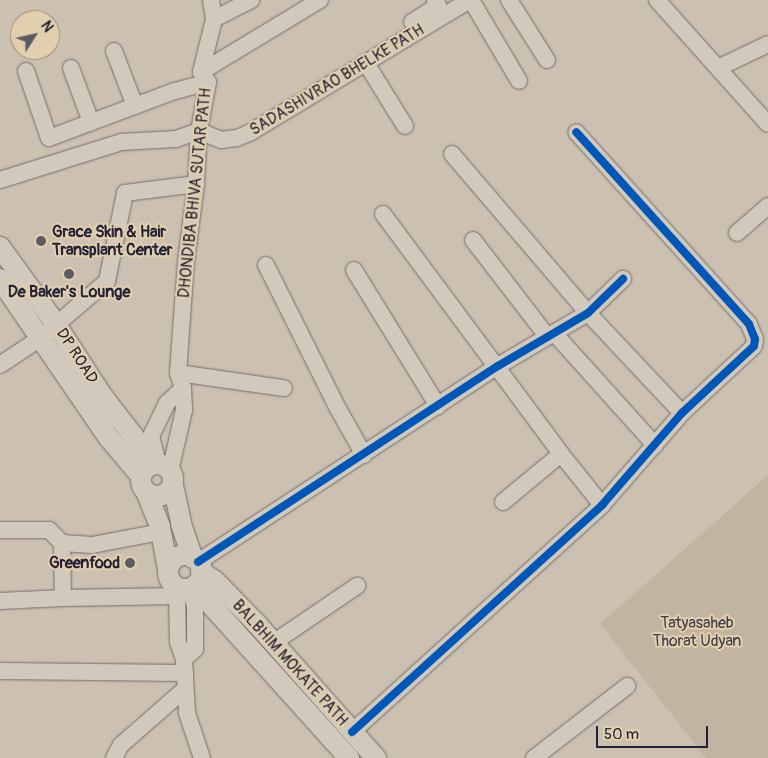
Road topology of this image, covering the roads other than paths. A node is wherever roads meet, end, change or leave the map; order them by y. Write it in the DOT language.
graph roads {
  1 [pos="211,0"];
  2 [pos="251,0"];
  3 [pos="320,0"];
  4 [pos="470,0"];
  5 [pos="509,0"];
  6 [pos="662,1"];
  7 [pos="440,2"];
  8 [pos="214,19"];
  9 [pos="414,34"];
  10 [pos="768,44"];
  11 [pos="114,52"];
  12 [pos="547,60"];
  13 [pos="366,63"];
  14 [pos="71,68"];
  15 [pos="718,68"];
  16 [pos="26,71"];
  17 [pos="204,77"];
  18 [pos="519,81"];
  19 [pos="135,106"];
  20 [pos="767,120"];
  21 [pos="90,122"];
  22 [pos="405,126"];
  23 [pos="199,131"];
  24 [pos="576,132"];
  25 [pos="452,154"];
  26 [pos="0,180"];
  27 [pos="196,184"];
  28 [pos="768,206"];
  29 [pos="384,214"];
  30 [pos="737,233"];
  31 [pos="473,240"];
  32 [pos="0,247"];
  33 [pos="266,265"];
  34 [pos="354,270"];
  35 [pos="623,279"];
  36 [pos="0,280"];
  37 [pos="588,313"];
  38 [pos="49,331"];
  39 [pos="550,335"];
  40 [pos="0,365"];
  41 [pos="498,366"];
  42 [pos="180,380"];
  43 [pos="284,388"];
  44 [pos="438,406"];
  45 [pos="682,413"];
  46 [pos="655,444"];
  47 [pos="364,454"];
  48 [pos="561,454"];
  49 [pos="158,475"];
  50 [pos="503,502"];
  51 [pos="602,505"];
  52 [pos="0,530"];
  53 [pos="161,532"];
  54 [pos="62,543"];
  55 [pos="168,569"];
  56 [pos="190,578"];
  57 [pos="357,586"];
  58 [pos="63,598"];
  59 [pos="0,601"];
  60 [pos="273,643"];
  61 [pos="0,671"];
  62 [pos="185,673"];
  63 [pos="627,686"];
  64 [pos="352,732"];
  65 [pos="114,758"];
  66 [pos="202,758"];
  67 [pos="349,758"];
  68 [pos="376,758"];
  69 [pos="534,758"];
  1 -- 8 [label="street, DHONDIBA BHIVA SUTAR PATH"];
  2 -- 8 [label="street"];
  3 -- 17 [label="street"];
  4 -- 9 [label="street, SADASHIVRAO BHELKE PATH"];
  4 -- 18 [label="street"];
  5 -- 12 [label="street"];
  6 -- 15 [label="street"];
  7 -- 9 [label="street"];
  8 -- 17 [label="street, DHONDIBA BHIVA SUTAR PATH"];
  9 -- 13 [label="street, SADASHIVRAO BHELKE PATH"];
  10 -- 15 [label="street"];
  11 -- 19 [label="street"];
  13 -- 22 [label="street"];
  13 -- 23 [label="street, SADASHIVRAO BHELKE PATH"];
  14 -- 21 [label="street"];
  15 -- 20 [label="street"];
  16 -- 21 [label="street"];
  17 -- 19 [label="street"];
  17 -- 23 [label="street, DHONDIBA BHIVA SUTAR PATH"];
  19 -- 21 [label="street"];
  23 -- 26 [label="street"];
  23 -- 27 [label="street, DHONDIBA BHIVA SUTAR PATH"];
  24 -- 45 [label="street"];
  25 -- 37 [label="street"];
  27 -- 38 [label="street"];
  27 -- 42 [label="street, DHONDIBA BHIVA SUTAR PATH"];
  28 -- 30 [label="street"];
  29 -- 41 [label="street"];
  31 -- 39 [label="street"];
  32 -- 38 [label="main road, DP ROAD"];
  33 -- 47 [label="street"];
  34 -- 44 [label="street"];
  35 -- 37 [label="street"];
  36 -- 38 [label="main road, DP ROAD"];
  37 -- 39 [label="street"];
  37 -- 45 [label="street"];
  38 -- 40 [label="street"];
  38 -- 49 [label="main road, DP ROAD"];
  39 -- 41 [label="street"];
  39 -- 46 [label="street"];
  41 -- 44 [label="street"];
  41 -- 48 [label="street"];
  42 -- 43 [label="street"];
  42 -- 49 [label="street, DHONDIBA BHIVA SUTAR PATH"];
  42 -- 49 [label="street"];
  44 -- 47 [label="street"];
  45 -- 46 [label="street"];
  46 -- 51 [label="street"];
  47 -- 56 [label="street"];
  48 -- 50 [label="street"];
  48 -- 51 [label="street"];
  49 -- 53 [label="main road"];
  49 -- 56 [label="main road, BALBHIM MOKATE PATH"];
  51 -- 64 [label="street"];
  52 -- 54 [label="street"];
  53 -- 54 [label="street"];
  53 -- 55 [label="main road"];
  54 -- 58 [label="street"];
  55 -- 56 [label="main road"];
  55 -- 56 [label="main road"];
  56 -- 58 [label="street"];
  56 -- 60 [label="main road, BALBHIM MOKATE PATH"];
  56 -- 62 [label="street"];
  56 -- 67 [label="main road, BALBHIM MOKATE PATH"];
  57 -- 60 [label="street"];
  58 -- 59 [label="street"];
  60 -- 64 [label="main road, BALBHIM MOKATE PATH"];
  61 -- 62 [label="street"];
  62 -- 65 [label="street"];
  62 -- 66 [label="street"];
  63 -- 69 [label="street"];
  64 -- 68 [label="main road, BALBHIM MOKATE PATH"];
}
